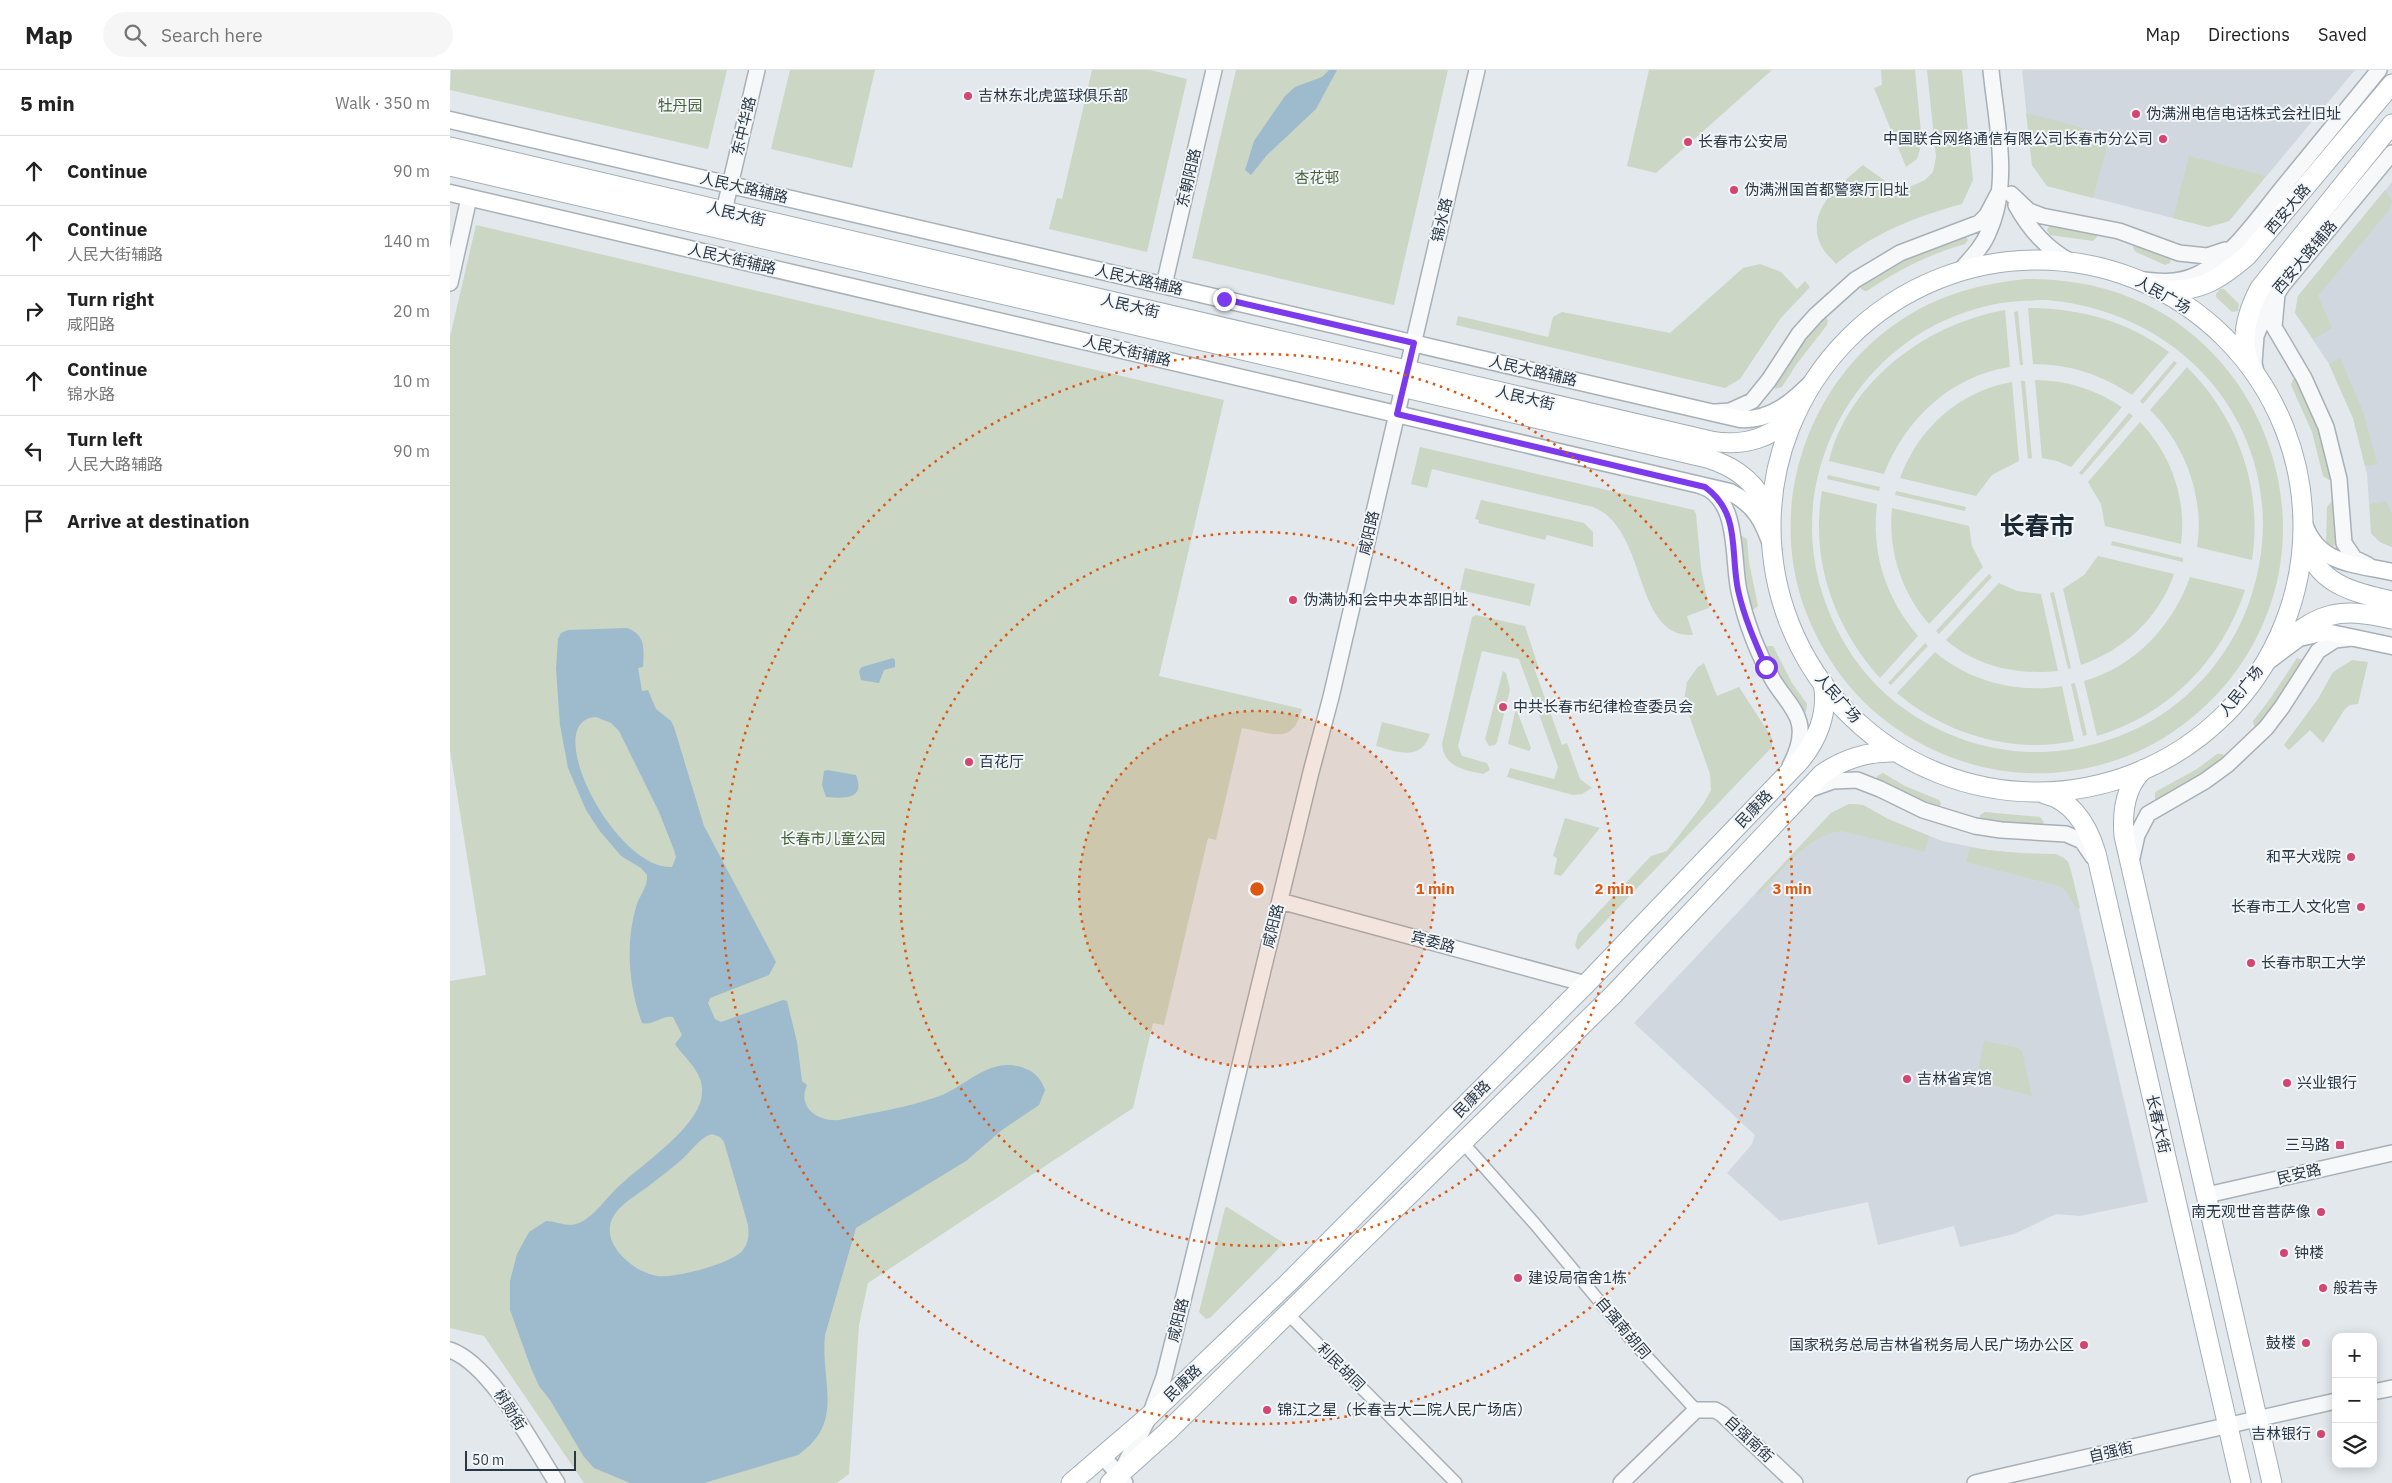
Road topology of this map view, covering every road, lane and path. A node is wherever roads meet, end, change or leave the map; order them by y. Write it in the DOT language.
graph roads {
  1 [pos="757,70"];
  2 [pos="1214,70"];
  3 [pos="1477,70"];
  4 [pos="1991,70"];
  5 [pos="2379,70"];
  6 [pos="2392,84"];
  7 [pos="450,120"];
  8 [pos="2392,124"];
  9 [pos="450,147"];
  10 [pos="2392,153"];
  11 [pos="450,166"];
  12 [pos="730,185"];
  13 [pos="450,193"];
  14 [pos="2005,194"];
  15 [pos="469,198"];
  16 [pos="724,211"];
  17 [pos="2235,244"];
  18 [pos="2071,262"];
  19 [pos="1959,272"];
  20 [pos="2136,279"];
  21 [pos="2285,281"];
  22 [pos="450,283"];
  23 [pos="1164,285"];
  24 [pos="2157,288"];
  25 [pos="1414,343"];
  26 [pos="2254,373"];
  27 [pos="1816,378"];
  28 [pos="1406,379"];
  29 [pos="1800,406"];
  30 [pos="1708,412"];
  31 [pos="1397,414"];
  32 [pos="1692,484"];
  33 [pos="1772,524"];
  34 [pos="2302,524"];
  35 [pos="1773,550"];
  36 [pos="2386,571"];
  37 [pos="2392,601"];
  38 [pos="2392,619"];
  39 [pos="2362,638"];
  40 [pos="2392,646"];
  41 [pos="2266,660"];
  42 [pos="1823,683"];
  43 [pos="1896,752"];
  44 [pos="2145,769"];
  45 [pos="1784,777"];
  46 [pos="1804,792"];
  47 [pos="2036,792"];
  48 [pos="2130,866"];
  49 [pos="2099,870"];
  50 [pos="1280,901"];
  51 [pos="1586,984"];
  52 [pos="1463,1143"];
  53 [pos="2392,1153"];
  54 [pos="2207,1195"];
  55 [pos="1288,1315"];
  56 [pos="450,1350"];
  57 [pos="2392,1388"];
  58 [pos="2377,1391"];
  59 [pos="2332,1402"];
  60 [pos="1696,1410"];
  61 [pos="1150,1415"];
  62 [pos="2259,1418"];
  63 [pos="2228,1425"];
  64 [pos="1103,1456"];
  65 [pos="1118,1480"];
  66 [pos="2000,1480"];
  67 [pos="557,1483"];
  68 [pos="1071,1483"];
  69 [pos="1456,1483"];
  70 [pos="1621,1483"];
  71 [pos="1795,1483"];
  72 [pos="1975,1483"];
  73 [pos="2241,1483"];
  74 [pos="2272,1483"];
  1 -- 12 [label="street, 东中华路"];
  2 -- 23 [label="street, 东朝阳路"];
  3 -- 25 [label="street, 锦水路"];
  4 -- 14 [label="street"];
  5 -- 17 [label="street"];
  6 -- 24 [label="main road, 西安大路"];
  7 -- 12 [label="main road, 人民大路辅路"];
  8 -- 26 [label="main road, 西安大路"];
  9 -- 16 [label="main road, 人民大街"];
  10 -- 21 [label="street, 西安大路辅路"];
  11 -- 28 [label="main road, 人民大街"];
  12 -- 16 [label="street, 东中华路"];
  12 -- 23 [label="main road, 人民大路辅路"];
  13 -- 15 [label="main road, 人民大街辅路"];
  14 -- 17 [label="street"];
  14 -- 18 [label="street"];
  14 -- 19 [label="street"];
  14 -- 30 [label="street"];
  15 -- 22 [label="street"];
  15 -- 31 [label="main road, 人民大街辅路"];
  16 -- 28 [label="main road, 人民大街"];
  17 -- 20 [label="street"];
  18 -- 19 [label="main road, 人民广场"];
  18 -- 20 [label="main road, 人民广场"];
  19 -- 27 [label="main road, 人民广场"];
  20 -- 24 [label="main road, 人民广场"];
  21 -- 26 [label="street, 西安大路辅路"];
  21 -- 36 [label="street"];
  23 -- 25 [label="main road, 人民大路辅路"];
  24 -- 26 [label="main road, 人民广场"];
  25 -- 28 [label="street, 锦水路"];
  25 -- 30 [label="main road, 人民大路辅路"];
  26 -- 34 [label="main road, 人民广场"];
  27 -- 29 [label="main road, 人民广场"];
  27 -- 30 [label="main road, 人民大路辅路"];
  28 -- 29 [label="main road, 人民大街"];
  28 -- 31 [label="street, 咸阳路"];
  28 -- 33 [label="main road, 人民大街"];
  29 -- 33 [label="main road, 人民广场"];
  31 -- 32 [label="main road, 人民大街辅路"];
  31 -- 50 [label="street, 咸阳路"];
  32 -- 35 [label="main road, 人民大街辅路"];
  32 -- 45 [label="street"];
  33 -- 35 [label="main road, 人民广场"];
  34 -- 36 [label="main road"];
  34 -- 37 [label="main road"];
  34 -- 41 [label="main road, 人民广场"];
  35 -- 42 [label="main road, 人民广场"];
  38 -- 41 [label="main road"];
  39 -- 40 [label="main road"];
  39 -- 41 [label="main road"];
  39 -- 48 [label="street"];
  41 -- 44 [label="main road, 人民广场"];
  42 -- 43 [label="main road, 人民广场"];
  42 -- 45 [label="main road, 民康路"];
  43 -- 46 [label="main road, 民康路"];
  43 -- 47 [label="main road, 人民广场"];
  44 -- 47 [label="main road, 人民广场"];
  44 -- 48 [label="main road, 长春大街"];
  45 -- 51 [label="main road, 民康路"];
  46 -- 49 [label="street"];
  46 -- 52 [label="main road, 民康路"];
  47 -- 49 [label="main road, 长春大街"];
  48 -- 54 [label="main road, 长春大街"];
  49 -- 63 [label="main road, 长春大街"];
  50 -- 51 [label="street, 宾委路"];
  50 -- 61 [label="street, 咸阳路"];
  51 -- 61 [label="main road, 民康路"];
  52 -- 55 [label="main road, 民康路"];
  52 -- 60 [label="street, 自强南胡同"];
  53 -- 54 [label="street, 民安路"];
  54 -- 62 [label="main road, 长春大街"];
  55 -- 65 [label="main road, 民康路"];
  55 -- 69 [label="street, 利民胡同"];
  56 -- 67 [label="street, 树勋街"];
  57 -- 58 [label="street"];
  59 -- 62 [label="street, 自强街"];
  60 -- 70 [label="street"];
  60 -- 71 [label="street, 自强南街"];
  61 -- 64 [label="main road, 民康路"];
  61 -- 65 [label="street, 咸阳路"];
  62 -- 63 [label="street, 自强街"];
  62 -- 74 [label="main road, 长春大街"];
  63 -- 66 [label="street, 自强街"];
  63 -- 73 [label="main road, 长春大街"];
  64 -- 65 [label="street"];
  64 -- 68 [label="main road, 民康路"];
  66 -- 72 [label="street"];
}
